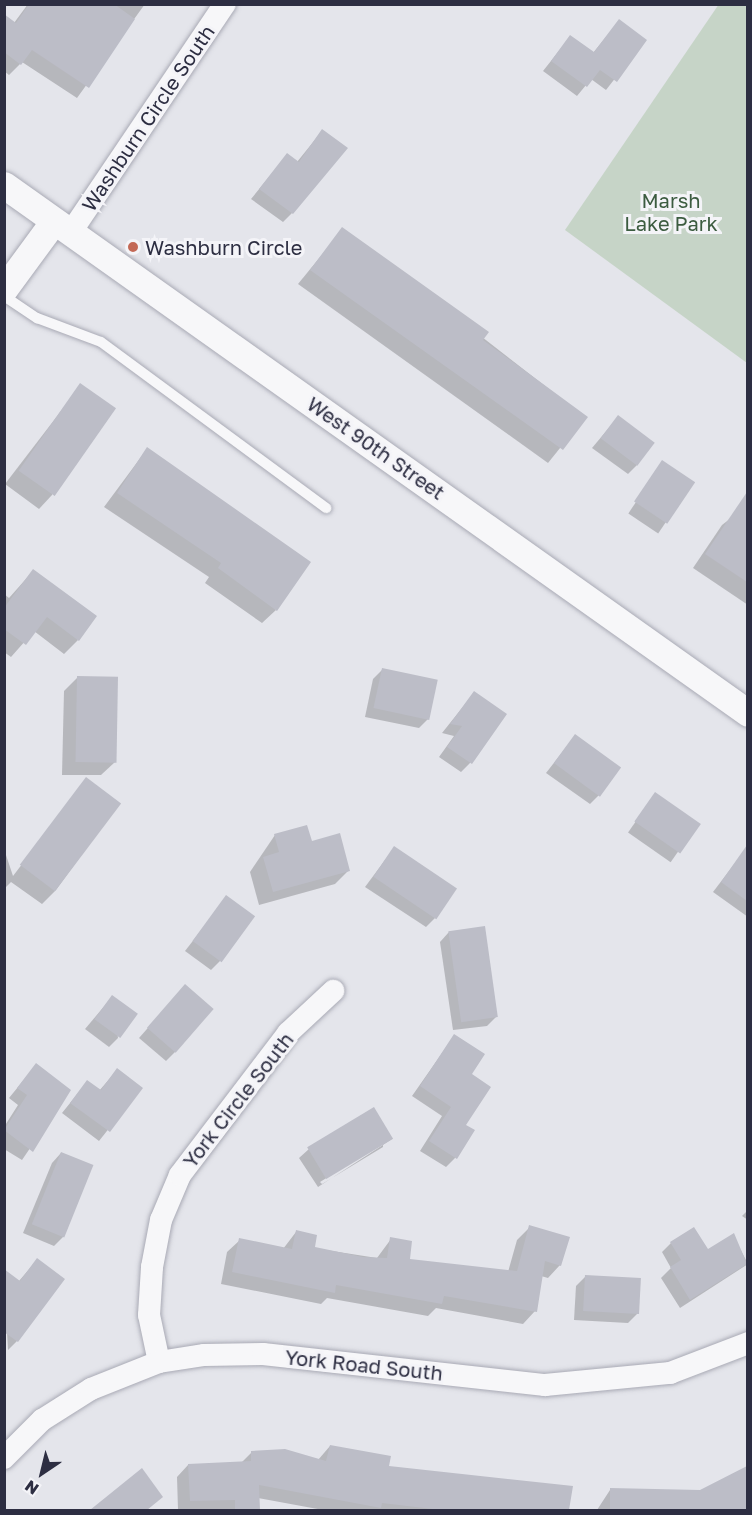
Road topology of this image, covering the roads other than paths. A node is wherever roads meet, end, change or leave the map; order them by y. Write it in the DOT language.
graph roads {
  1 [pos="225,4"];
  2 [pos="4,185"];
  3 [pos="62,226"];
  4 [pos="4,289"];
  5 [pos="4,296"];
  6 [pos="326,508"];
  7 [pos="747,713"];
  8 [pos="333,991"];
  9 [pos="747,1343"];
  10 [pos="159,1362"];
  11 [pos="4,1458"];
  1 -- 3 [label="street, Washburn Circle South"];
  2 -- 3 [label="street, West 90th Street"];
  3 -- 4 [label="street"];
  3 -- 7 [label="street, West 90th Street"];
  5 -- 6 [label="lane"];
  8 -- 10 [label="street, York Circle South"];
  9 -- 10 [label="street, York Road South"];
  10 -- 11 [label="street, York Road South"];
}
